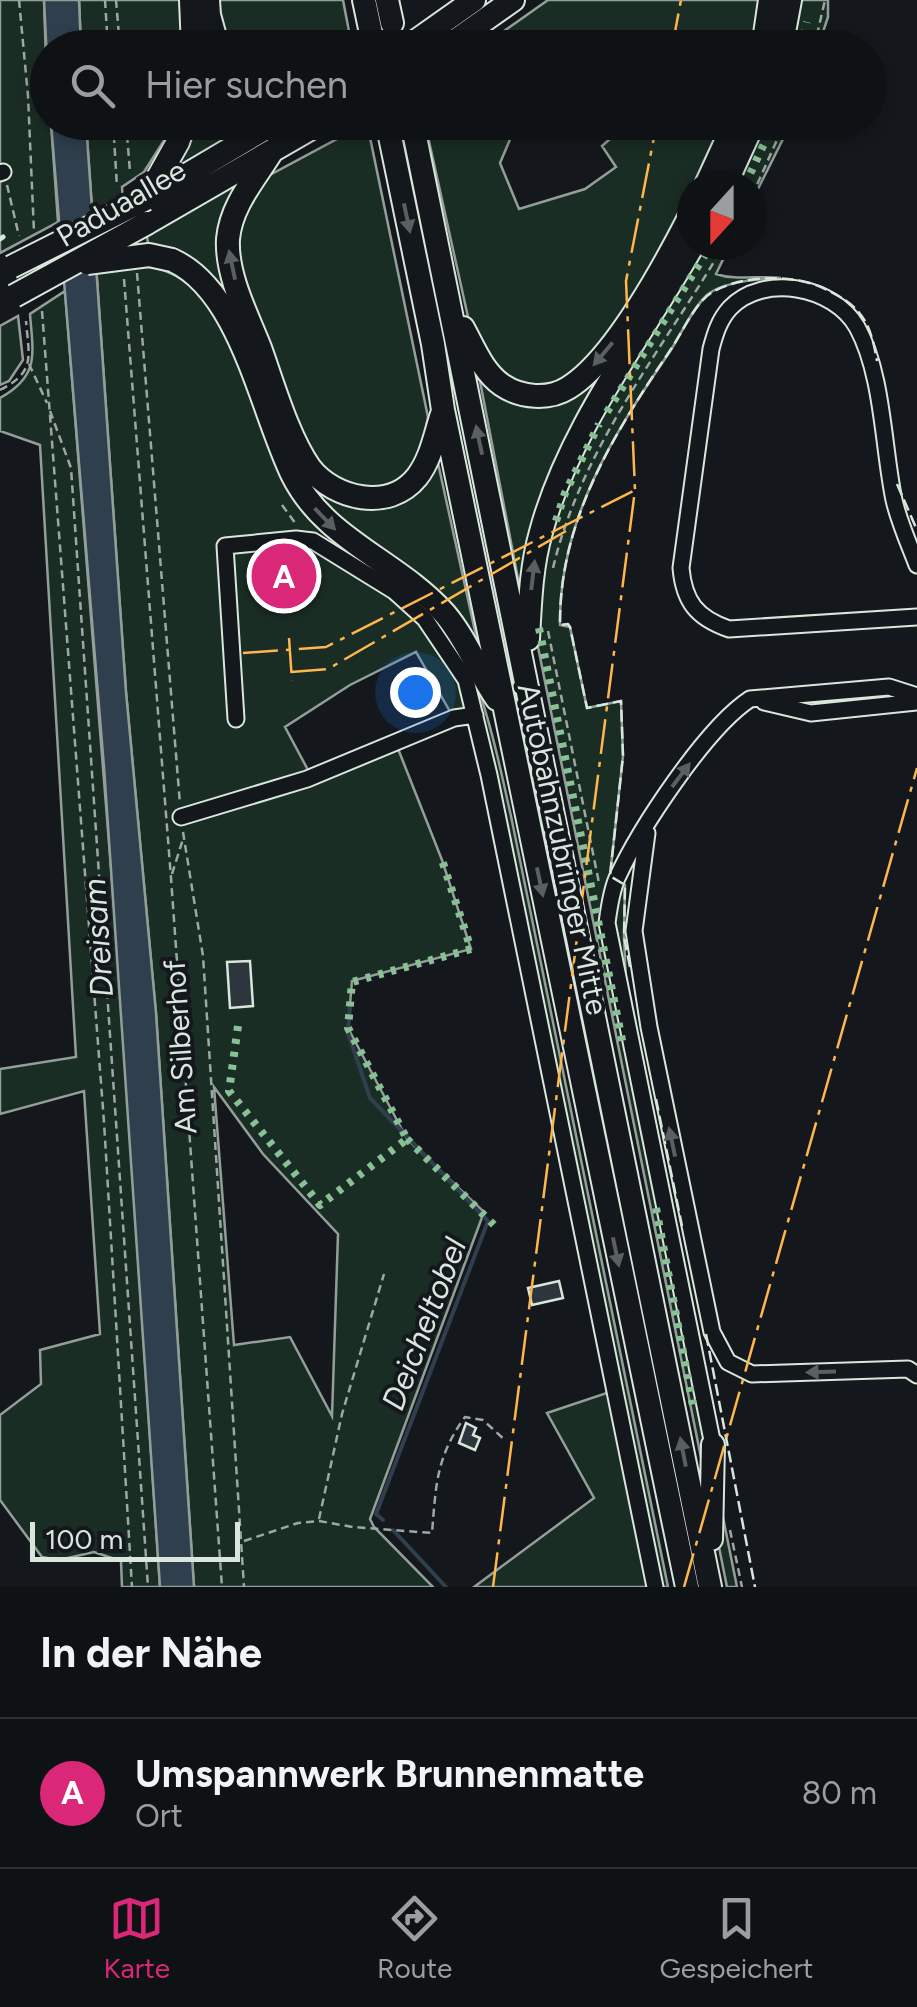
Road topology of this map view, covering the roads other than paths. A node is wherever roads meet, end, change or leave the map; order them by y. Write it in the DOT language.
graph roads {
  1 [pos="191,0"];
  2 [pos="208,0"];
  3 [pos="364,0"];
  4 [pos="474,0"];
  5 [pos="513,0"];
  6 [pos="770,0"];
  7 [pos="790,0"];
  8 [pos="192,30"];
  9 [pos="214,30"];
  10 [pos="370,30"];
  11 [pos="446,30"];
  12 [pos="455,30"];
  13 [pos="766,30"];
  14 [pos="784,30"];
  15 [pos="179,140"];
  16 [pos="250,140"];
  17 [pos="291,140"];
  18 [pos="391,140"];
  19 [pos="416,140"];
  20 [pos="727,140"];
  21 [pos="746,140"];
  22 [pos="272,151"];
  23 [pos="713,170"];
  24 [pos="732,170"];
  25 [pos="146,211"];
  26 [pos="677,239"];
  27 [pos="684,260"];
  28 [pos="74,265"];
  29 [pos="6,270"];
  30 [pos="7,300"];
  31 [pos="452,309"];
  32 [pos="443,410"];
  33 [pos="917,565"];
  34 [pos="917,617"];
  35 [pos="526,673"];
  36 [pos="917,699"];
  37 [pos="504,709"];
  38 [pos="475,715"];
  39 [pos="236,719"];
  40 [pos="182,817"];
  41 [pos="648,826"];
  42 [pos="917,1375"];
  43 [pos="713,1445"];
  44 [pos="702,1585"];
  45 [pos="655,1587"];
  1 -- 8 [label="highway"];
  2 -- 9 [label="highway"];
  3 -- 10 [label="highway"];
  4 -- 11 [label="highway"];
  5 -- 12 [label="highway"];
  6 -- 13 [label="highway"];
  7 -- 14 [label="highway"];
  15 -- 25 [label="highway"];
  16 -- 25 [label="highway, Paduaallee"];
  17 -- 22 [label="highway, Paduaallee"];
  18 -- 32 [label="highway, Autobahnzubringer Mitte, one-way"];
  19 -- 31 [label="highway, Autobahnzubringer Mitte"];
  20 -- 23 [label="highway"];
  21 -- 24 [label="highway"];
  22 -- 25 [label="highway, Paduaallee"];
  32 -- 22 [label="highway, one-way"];
  25 -- 28 [label="highway, Paduaallee, bridge"];
  25 -- 29 [label="highway, Paduaallee, bridge"];
  26 -- 31 [label="highway, one-way"];
  35 -- 27 [label="highway, one-way"];
  28 -- 30 [label="highway, Paduaallee, bridge"];
  28 -- 37 [label="highway, one-way, bridge"];
  35 -- 31 [label="highway, Autobahnzubringer Mitte, one-way"];
  32 -- 37 [label="highway, Autobahnzubringer Mitte"];
  33 -- 34 [label="lane"];
  44 -- 35 [label="highway, Autobahnzubringer Mitte, one-way"];
  41 -- 36 [label="lane, one-way"];
  37 -- 44 [label="highway, Autobahnzubringer Mitte, one-way"];
  38 -- 39 [label="lane"];
  38 -- 40 [label="lane"];
  38 -- 45 [label="lane"];
  42 -- 41 [label="lane, one-way"];
  41 -- 43 [label="lane"];
  43 -- 44 [label="highway"];
}
